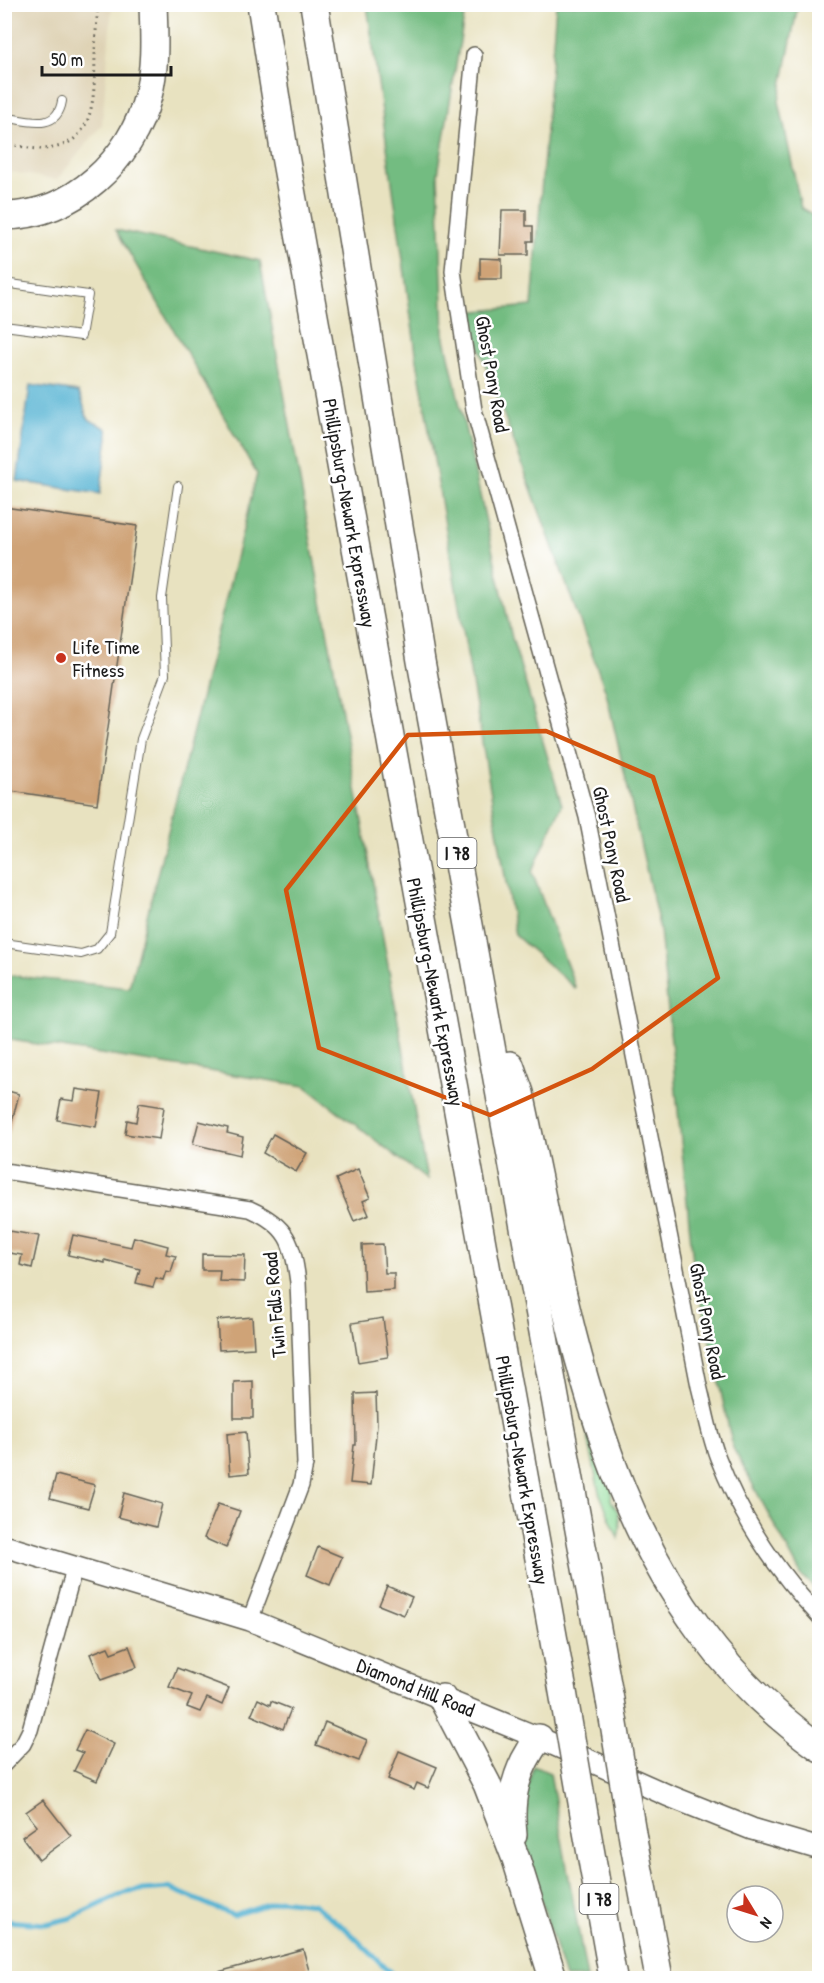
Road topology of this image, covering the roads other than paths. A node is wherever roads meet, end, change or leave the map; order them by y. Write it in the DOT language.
graph roads {
  1 [pos="153,4"];
  2 [pos="261,4"];
  3 [pos="314,4"];
  4 [pos="474,55"];
  5 [pos="62,101"];
  6 [pos="4,117"];
  7 [pos="4,216"];
  8 [pos="4,282"];
  9 [pos="4,326"];
  10 [pos="178,486"];
  11 [pos="4,943"];
  12 [pos="484,998"];
  13 [pos="4,1171"];
  14 [pos="4,1546"];
  15 [pos="75,1566"];
  16 [pos="819,1617"];
  17 [pos="250,1620"];
  18 [pos="442,1698"];
  19 [pos="539,1738"];
  20 [pos="819,1748"];
  21 [pos="4,1764"];
  22 [pos="819,1849"];
  23 [pos="516,1859"];
  24 [pos="553,1978"];
  25 [pos="613,1978"];
  26 [pos="659,1978"];
  1 -- 7 [label="highway"];
  2 -- 25 [label="highway, Phillipsburg-Newark Expressway / I 78, bridge"];
  3 -- 12 [label="highway, I 78"];
  4 -- 16 [label="street, Ghost Pony Road"];
  5 -- 6 [label="lane"];
  8 -- 9 [label="lane"];
  10 -- 11 [label="lane"];
  12 -- 20 [label="highway"];
  12 -- 26 [label="highway, I 78, bridge"];
  13 -- 17 [label="street, Twin Falls Road"];
  14 -- 15 [label="main road, Diamond Hill Road"];
  15 -- 17 [label="main road, Diamond Hill Road"];
  15 -- 21 [label="street"];
  17 -- 18 [label="main road, Diamond Hill Road"];
  18 -- 19 [label="main road, Diamond Hill Road"];
  18 -- 23 [label="highway"];
  19 -- 22 [label="main road, Diamond Hill Road"];
  19 -- 23 [label="highway"];
  23 -- 24 [label="highway"];
}
